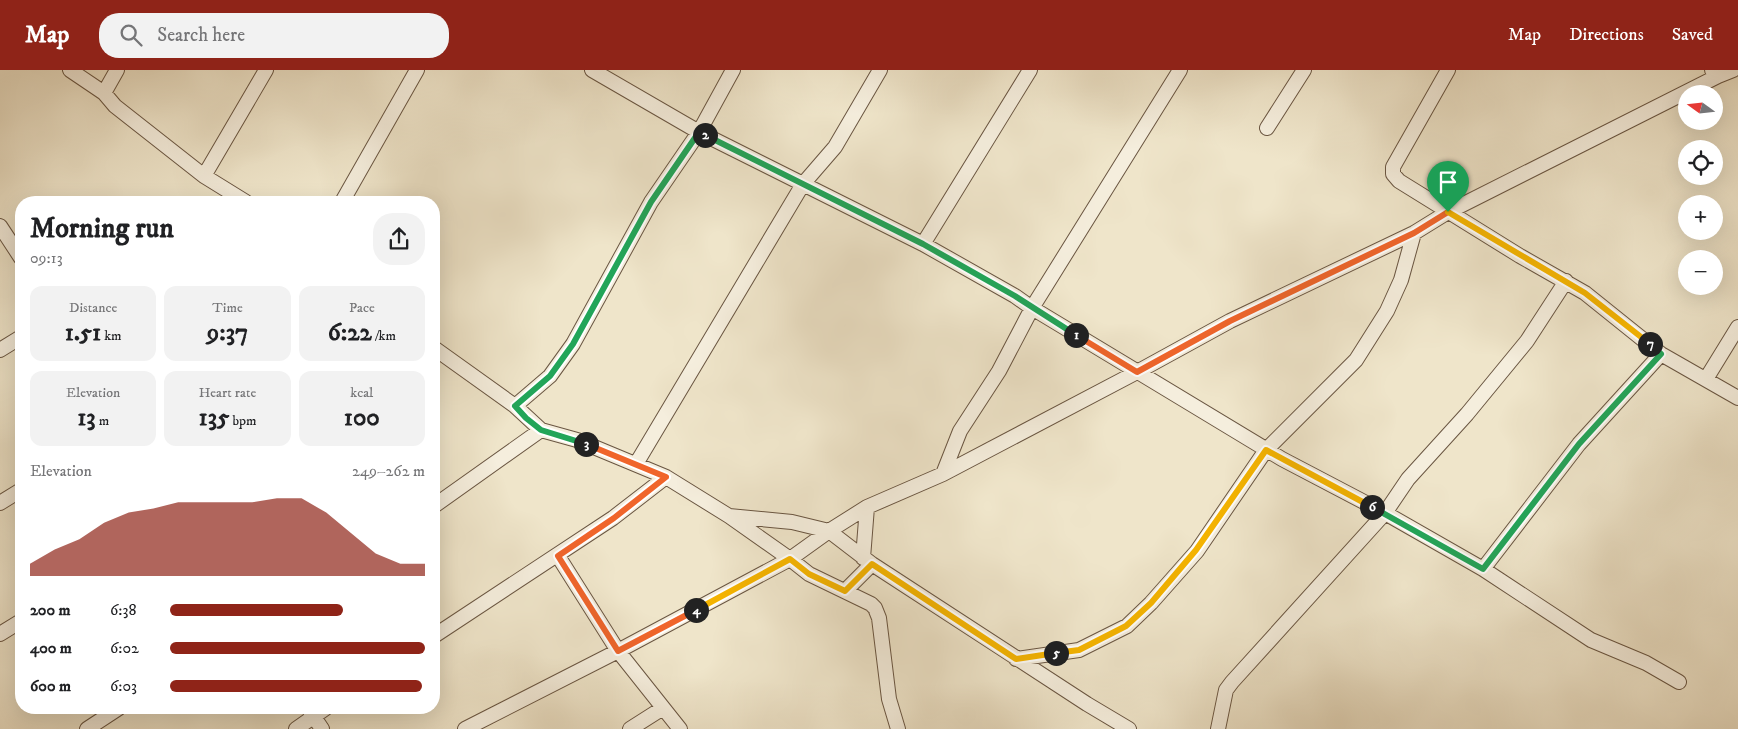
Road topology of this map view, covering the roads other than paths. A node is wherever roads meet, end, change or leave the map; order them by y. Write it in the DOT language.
graph roads {
  1 [pos="70,70"];
  2 [pos="117,70"];
  3 [pos="266,70"];
  4 [pos="417,70"];
  5 [pos="592,70"];
  6 [pos="733,70"];
  7 [pos="880,70"];
  8 [pos="1030,70"];
  9 [pos="1180,70"];
  10 [pos="1304,70"];
  11 [pos="1448,70"];
  12 [pos="1733,70"];
  13 [pos="1715,73"];
  14 [pos="104,93"];
  15 [pos="1267,128"];
  16 [pos="699,132"];
  17 [pos="204,176"];
  18 [pos="803,184"];
  19 [pos="224,196"];
  20 [pos="345,196"];
  21 [pos="1448,212"];
  22 [pos="0,226"];
  23 [pos="1414,233"];
  24 [pos="923,244"];
  25 [pos="15,249"];
  26 [pos="1566,281"];
  27 [pos="1032,308"];
  28 [pos="1738,327"];
  29 [pos="15,341"];
  30 [pos="0,350"];
  31 [pos="440,352"];
  32 [pos="1661,354"];
  33 [pos="1137,372"];
  34 [pos="1706,380"];
  35 [pos="1738,398"];
  36 [pos="515,406"];
  37 [pos="541,430"];
  38 [pos="1266,450"];
  39 [pos="636,464"];
  40 [pos="943,474"];
  41 [pos="666,477"];
  42 [pos="15,494"];
  43 [pos="440,502"];
  44 [pos="0,503"];
  45 [pos="867,507"];
  46 [pos="1385,513"];
  47 [pos="729,516"];
  48 [pos="829,531"];
  49 [pos="558,556"];
  50 [pos="790,559"];
  51 [pos="868,561"];
  52 [pos="1483,569"];
  53 [pos="845,591"];
  54 [pos="15,625"];
  55 [pos="440,632"];
  56 [pos="0,634"];
  57 [pos="618,651"];
  58 [pos="1016,659"];
  59 [pos="1679,682"];
  60 [pos="663,708"];
  61 [pos="110,714"];
  62 [pos="309,714"];
  63 [pos="312,714"];
  64 [pos="87,729"];
  65 [pos="296,729"];
  66 [pos="322,729"];
  67 [pos="465,729"];
  68 [pos="630,729"];
  69 [pos="680,729"];
  70 [pos="898,729"];
  71 [pos="1129,729"];
  72 [pos="1218,729"];
  1 -- 14 [label="street"];
  2 -- 14 [label="street"];
  3 -- 17 [label="street"];
  4 -- 20 [label="street"];
  5 -- 16 [label="street"];
  6 -- 16 [label="street"];
  7 -- 18 [label="street"];
  8 -- 24 [label="street"];
  9 -- 27 [label="street"];
  10 -- 15 [label="street"];
  11 -- 21 [label="street"];
  12 -- 13 [label="street"];
  13 -- 21 [label="street"];
  14 -- 17 [label="street"];
  16 -- 18 [label="street"];
  16 -- 36 [label="street"];
  17 -- 19 [label="street"];
  18 -- 24 [label="street"];
  18 -- 39 [label="street"];
  21 -- 23 [label="street"];
  21 -- 26 [label="street"];
  22 -- 25 [label="street"];
  23 -- 33 [label="street"];
  23 -- 38 [label="street"];
  24 -- 27 [label="street"];
  26 -- 32 [label="street"];
  26 -- 46 [label="street"];
  27 -- 33 [label="street"];
  27 -- 40 [label="street"];
  28 -- 34 [label="street"];
  29 -- 30 [label="street"];
  31 -- 36 [label="street"];
  32 -- 34 [label="street"];
  32 -- 52 [label="street"];
  33 -- 38 [label="street"];
  33 -- 40 [label="street"];
  34 -- 35 [label="street"];
  36 -- 37 [label="street"];
  37 -- 39 [label="street"];
  37 -- 43 [label="street"];
  38 -- 46 [label="street"];
  38 -- 58 [label="street"];
  39 -- 41 [label="street"];
  40 -- 45 [label="street"];
  41 -- 47 [label="street"];
  41 -- 49 [label="street"];
  42 -- 44 [label="street"];
  45 -- 48 [label="street"];
  45 -- 51 [label="street"];
  46 -- 52 [label="street"];
  46 -- 72 [label="street"];
  47 -- 48 [label="street"];
  47 -- 50 [label="street"];
  48 -- 50 [label="street"];
  48 -- 51 [label="street"];
  49 -- 55 [label="street"];
  49 -- 57 [label="street"];
  50 -- 53 [label="street"];
  50 -- 57 [label="street"];
  51 -- 53 [label="street"];
  51 -- 58 [label="street"];
  52 -- 59 [label="street"];
  53 -- 70 [label="street"];
  54 -- 56 [label="street"];
  57 -- 60 [label="street"];
  57 -- 67 [label="street"];
  58 -- 71 [label="street"];
  60 -- 68 [label="street"];
  60 -- 69 [label="street"];
  61 -- 64 [label="street"];
  62 -- 65 [label="street"];
  63 -- 66 [label="street"];
}
